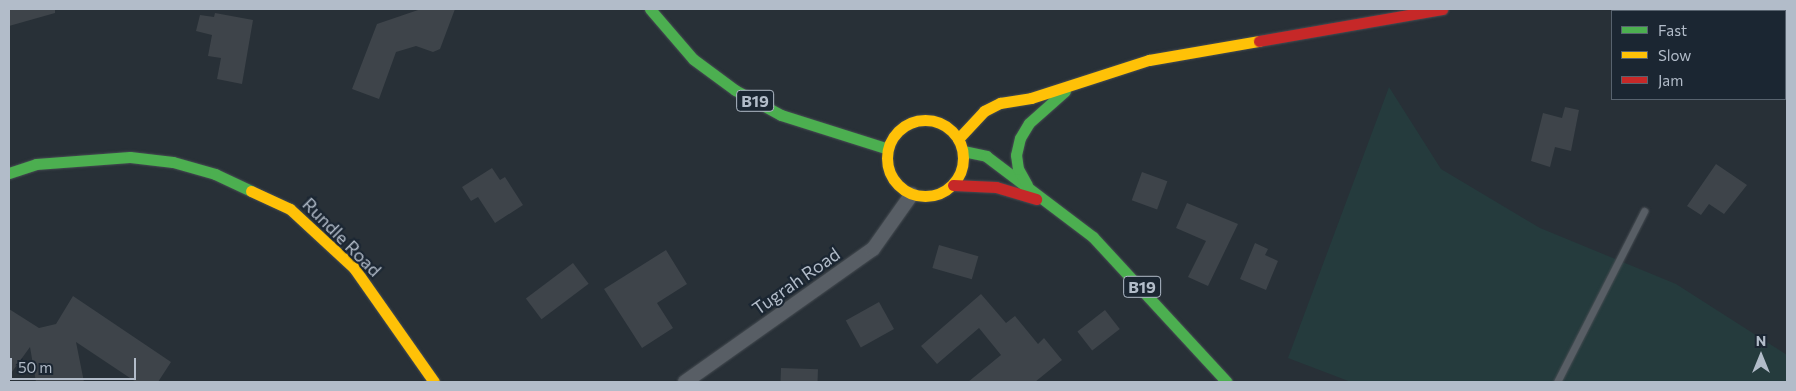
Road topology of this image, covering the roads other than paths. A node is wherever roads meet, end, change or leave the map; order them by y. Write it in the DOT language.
graph roads {
  1 [pos="650,9"];
  2 [pos="1442,9"];
  3 [pos="1070,86"];
  4 [pos="958,139"];
  5 [pos="888,148"];
  6 [pos="963,151"];
  7 [pos="9,173"];
  8 [pos="953,185"];
  9 [pos="1027,185"];
  10 [pos="912,194"];
  11 [pos="1046,203"];
  12 [pos="1644,211"];
  13 [pos="434,382"];
  14 [pos="685,382"];
  15 [pos="1227,382"];
  16 [pos="1557,382"];
  1 -- 5 [label="main road, B19"];
  2 -- 3 [label="main road"];
  3 -- 4 [label="main road"];
  3 -- 9 [label="main road"];
  4 -- 5 [label="main road"];
  4 -- 6 [label="main road"];
  5 -- 10 [label="main road"];
  6 -- 8 [label="main road"];
  6 -- 9 [label="main road, B19"];
  7 -- 13 [label="main road, Rundle Road"];
  8 -- 10 [label="main road, B19"];
  8 -- 11 [label="main road, B19"];
  9 -- 11 [label="main road, B19"];
  10 -- 14 [label="street, Tugrah Road"];
  11 -- 15 [label="main road, B19"];
  12 -- 16 [label="lane"];
}
